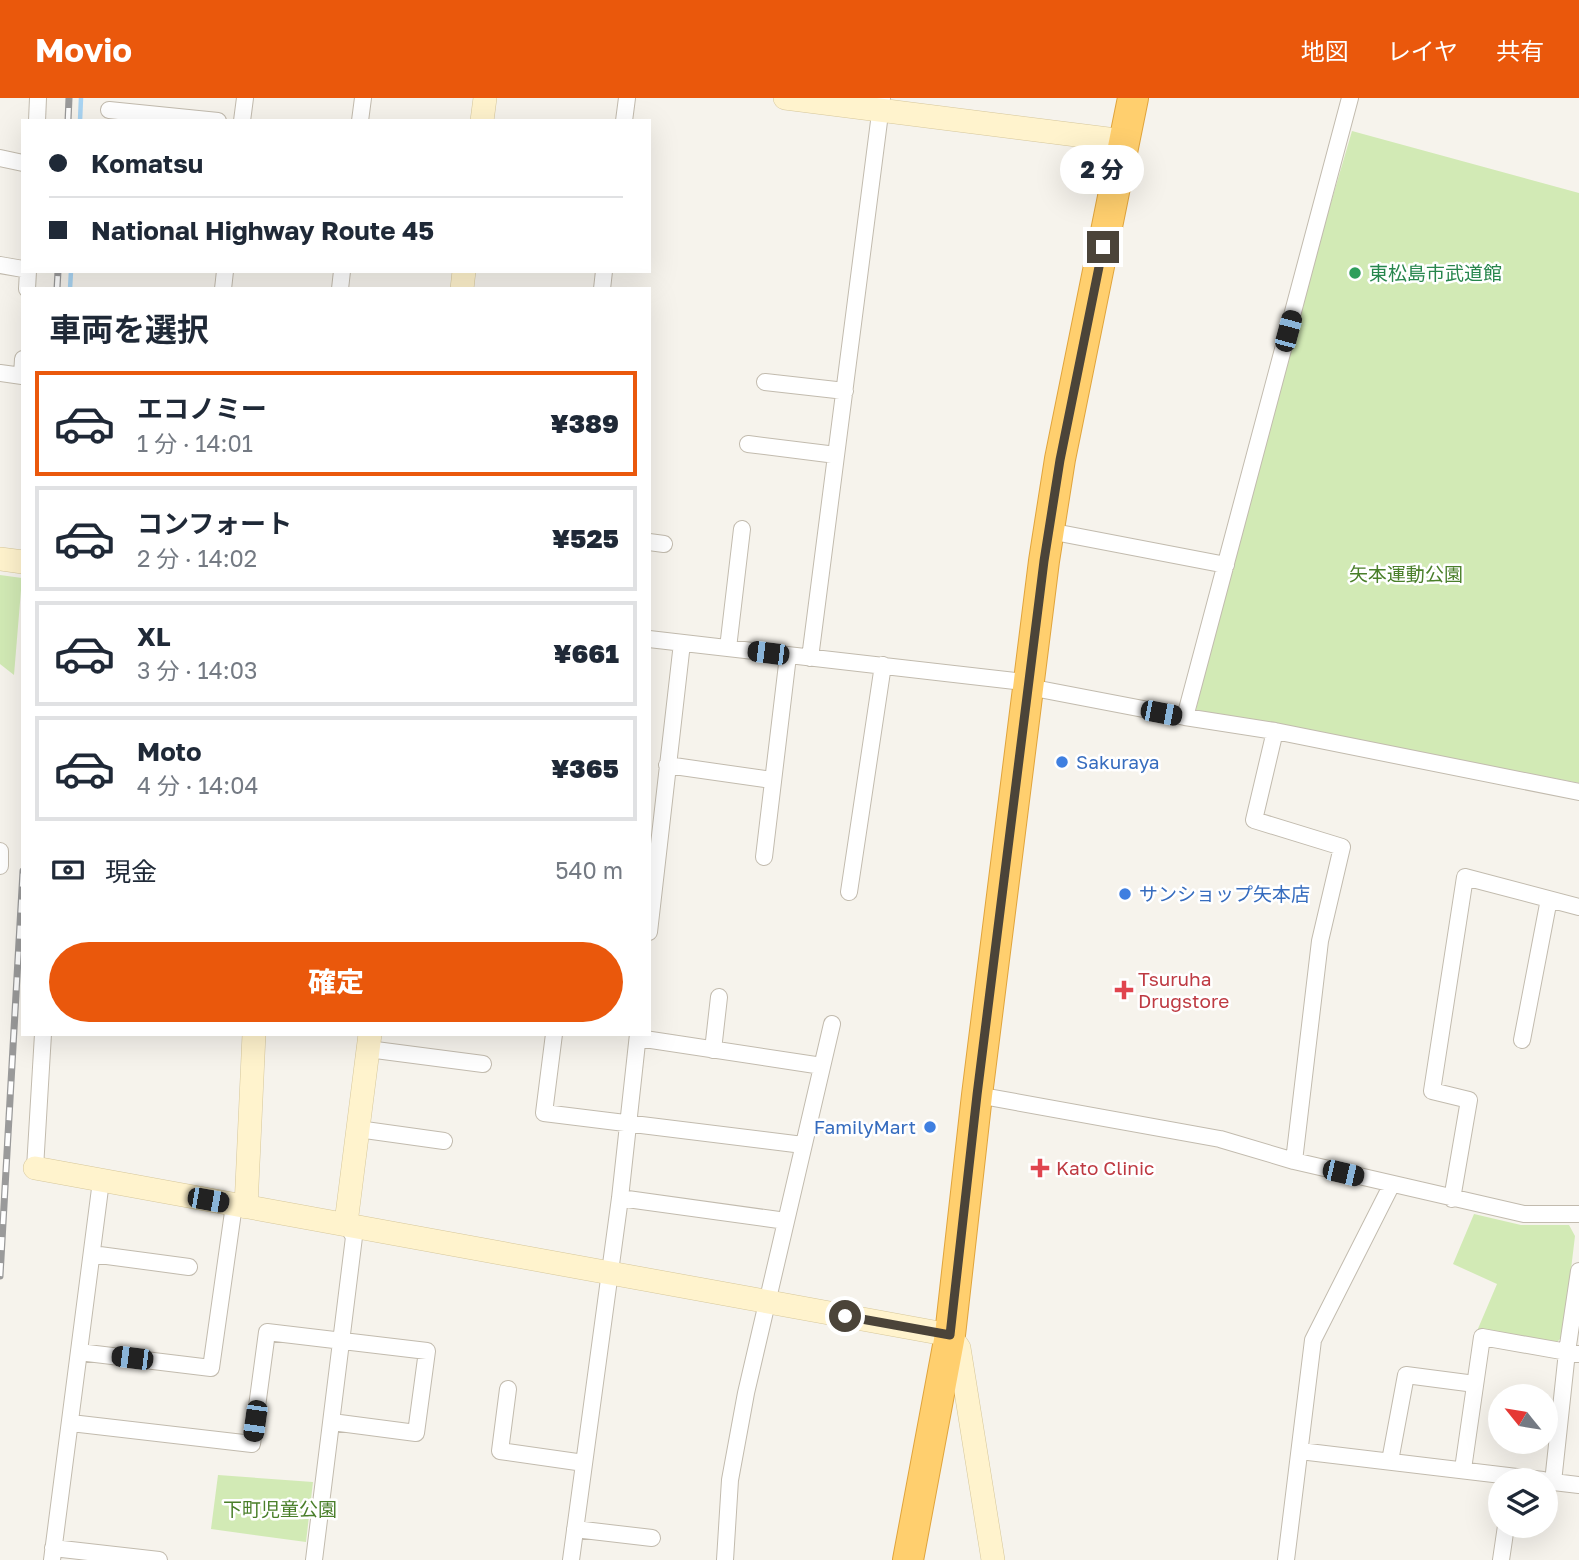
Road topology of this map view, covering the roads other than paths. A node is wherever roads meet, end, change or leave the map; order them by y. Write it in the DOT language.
graph roads {
  1 [pos="38,98"];
  2 [pos="245,98"];
  3 [pos="363,98"];
  4 [pos="485,98"];
  5 [pos="627,98"];
  6 [pos="785,98"];
  7 [pos="1133,98"];
  8 [pos="1350,98"];
  9 [pos="882,104"];
  10 [pos="109,110"];
  11 [pos="37,119"];
  12 [pos="198,119"];
  13 [pos="242,119"];
  14 [pos="360,119"];
  15 [pos="482,119"];
  16 [pos="624,119"];
  17 [pos="1124,141"];
  18 [pos="0,158"];
  19 [pos="21,163"];
  20 [pos="0,265"];
  21 [pos="21,269"];
  22 [pos="0,373"];
  23 [pos="21,376"];
  24 [pos="765,382"];
  25 [pos="845,391"];
  26 [pos="748,444"];
  27 [pos="836,455"];
  28 [pos="742,529"];
  29 [pos="1048,531"];
  30 [pos="0,559"];
  31 [pos="21,562"];
  32 [pos="1226,565"];
  33 [pos="651,639"];
  34 [pos="682,643"];
  35 [pos="728,648"];
  36 [pos="788,656"];
  37 [pos="810,658"];
  38 [pos="883,665"];
  39 [pos="1028,685"];
  40 [pos="1185,717"];
  41 [pos="1275,731"];
  42 [pos="667,765"];
  43 [pos="772,780"];
  44 [pos="1579,792"];
  45 [pos="0,851"];
  46 [pos="764,857"];
  47 [pos="0,866"];
  48 [pos="849,892"];
  49 [pos="1549,899"];
  50 [pos="1579,907"];
  51 [pos="651,913"];
  52 [pos="719,998"];
  53 [pos="832,1024"];
  54 [pos="43,1036"];
  55 [pos="254,1036"];
  56 [pos="554,1036"];
  57 [pos="638,1036"];
  58 [pos="1522,1040"];
  59 [pos="369,1042"];
  60 [pos="713,1050"];
  61 [pos="482,1064"];
  62 [pos="822,1066"];
  63 [pos="977,1095"];
  64 [pos="628,1121"];
  65 [pos="358,1129"];
  66 [pos="444,1141"];
  67 [pos="803,1145"];
  68 [pos="1294,1161"];
  69 [pos="35,1168"];
  70 [pos="101,1181"];
  71 [pos="1392,1184"];
  72 [pos="620,1198"];
  73 [pos="1452,1199"];
  74 [pos="240,1206"];
  75 [pos="1579,1214"];
  76 [pos="786,1221"];
  77 [pos="346,1223"];
  78 [pos="92,1254"];
  79 [pos="189,1267"];
  80 [pos="1579,1271"];
  81 [pos="609,1273"];
  82 [pos="766,1301"];
  83 [pos="950,1335"];
  84 [pos="342,1341"];
  85 [pos="79,1352"];
  86 [pos="1573,1353"];
  87 [pos="1475,1384"];
  88 [pos="508,1389"];
  89 [pos="332,1422"];
  90 [pos="71,1423"];
  91 [pos="1300,1451"];
  92 [pos="1390,1461"];
  93 [pos="584,1463"];
  94 [pos="1550,1468"];
  95 [pos="1463,1469"];
  96 [pos="1488,1474"];
  97 [pos="1558,1482"];
  98 [pos="1579,1485"];
  99 [pos="576,1529"];
  100 [pos="652,1538"];
  101 [pos="1504,1538"];
  102 [pos="53,1554"];
  103 [pos="159,1560"];
  104 [pos="314,1560"];
  105 [pos="571,1560"];
  106 [pos="725,1560"];
  107 [pos="908,1560"];
  108 [pos="993,1560"];
  109 [pos="1286,1560"];
  110 [pos="1501,1560"];
  1 -- 11 [label="street"];
  2 -- 13 [label="street"];
  3 -- 14 [label="street"];
  4 -- 15 [label="street"];
  5 -- 16 [label="street"];
  6 -- 9 [label="street"];
  7 -- 17 [label="highway"];
  8 -- 32 [label="street"];
  9 -- 17 [label="street"];
  9 -- 25 [label="street"];
  10 -- 12 [label="street"];
  17 -- 29 [label="highway"];
  18 -- 19 [label="street"];
  20 -- 21 [label="street"];
  22 -- 23 [label="street"];
  24 -- 25 [label="street"];
  25 -- 27 [label="street"];
  26 -- 27 [label="street"];
  27 -- 37 [label="street"];
  28 -- 35 [label="street"];
  29 -- 32 [label="street"];
  29 -- 39 [label="highway"];
  30 -- 31 [label="street"];
  32 -- 40 [label="street"];
  33 -- 34 [label="street"];
  34 -- 35 [label="street"];
  34 -- 42 [label="street"];
  35 -- 36 [label="street"];
  36 -- 37 [label="street"];
  36 -- 43 [label="street"];
  37 -- 38 [label="street"];
  38 -- 39 [label="street"];
  38 -- 48 [label="street"];
  39 -- 40 [label="street"];
  39 -- 63 [label="highway"];
  40 -- 41 [label="street"];
  41 -- 44 [label="street"];
  41 -- 68 [label="street"];
  42 -- 43 [label="street"];
  42 -- 51 [label="street"];
  43 -- 46 [label="street"];
  45 -- 47 [label="street"];
  49 -- 50 [label="street"];
  49 -- 58 [label="street"];
  49 -- 73 [label="street"];
  52 -- 60 [label="street"];
  53 -- 62 [label="street"];
  54 -- 69 [label="street"];
  55 -- 74 [label="street"];
  56 -- 64 [label="street"];
  57 -- 60 [label="street"];
  57 -- 64 [label="street"];
  59 -- 61 [label="street"];
  59 -- 65 [label="street"];
  60 -- 62 [label="street"];
  62 -- 67 [label="street"];
  63 -- 68 [label="street"];
  63 -- 83 [label="highway"];
  64 -- 67 [label="street"];
  64 -- 72 [label="street"];
  65 -- 66 [label="street"];
  65 -- 77 [label="street"];
  67 -- 76 [label="street"];
  68 -- 71 [label="street"];
  69 -- 70 [label="street"];
  70 -- 74 [label="street"];
  70 -- 78 [label="street"];
  71 -- 73 [label="street"];
  71 -- 91 [label="street"];
  72 -- 76 [label="street"];
  72 -- 81 [label="street"];
  73 -- 75 [label="street"];
  74 -- 77 [label="street"];
  74 -- 85 [label="street"];
  76 -- 82 [label="street"];
  77 -- 81 [label="street"];
  77 -- 84 [label="street"];
  78 -- 79 [label="street"];
  78 -- 85 [label="street"];
  80 -- 86 [label="street"];
  81 -- 82 [label="street"];
  81 -- 93 [label="street"];
  82 -- 83 [label="street"];
  82 -- 106 [label="street"];
  83 -- 107 [label="highway"];
  83 -- 108 [label="street"];
  84 -- 89 [label="street"];
  84 -- 89 [label="street"];
  84 -- 90 [label="street"];
  85 -- 90 [label="street"];
  86 -- 87 [label="street"];
  86 -- 94 [label="street"];
  87 -- 92 [label="street"];
  87 -- 95 [label="street"];
  88 -- 93 [label="street"];
  89 -- 104 [label="street"];
  90 -- 102 [label="street"];
  91 -- 92 [label="street"];
  91 -- 109 [label="street"];
  92 -- 95 [label="street"];
  93 -- 99 [label="street"];
  95 -- 96 [label="street"];
  97 -- 98 [label="street"];
  99 -- 100 [label="street"];
  99 -- 105 [label="street"];
  101 -- 110 [label="street"];
  102 -- 103 [label="street"];
}
